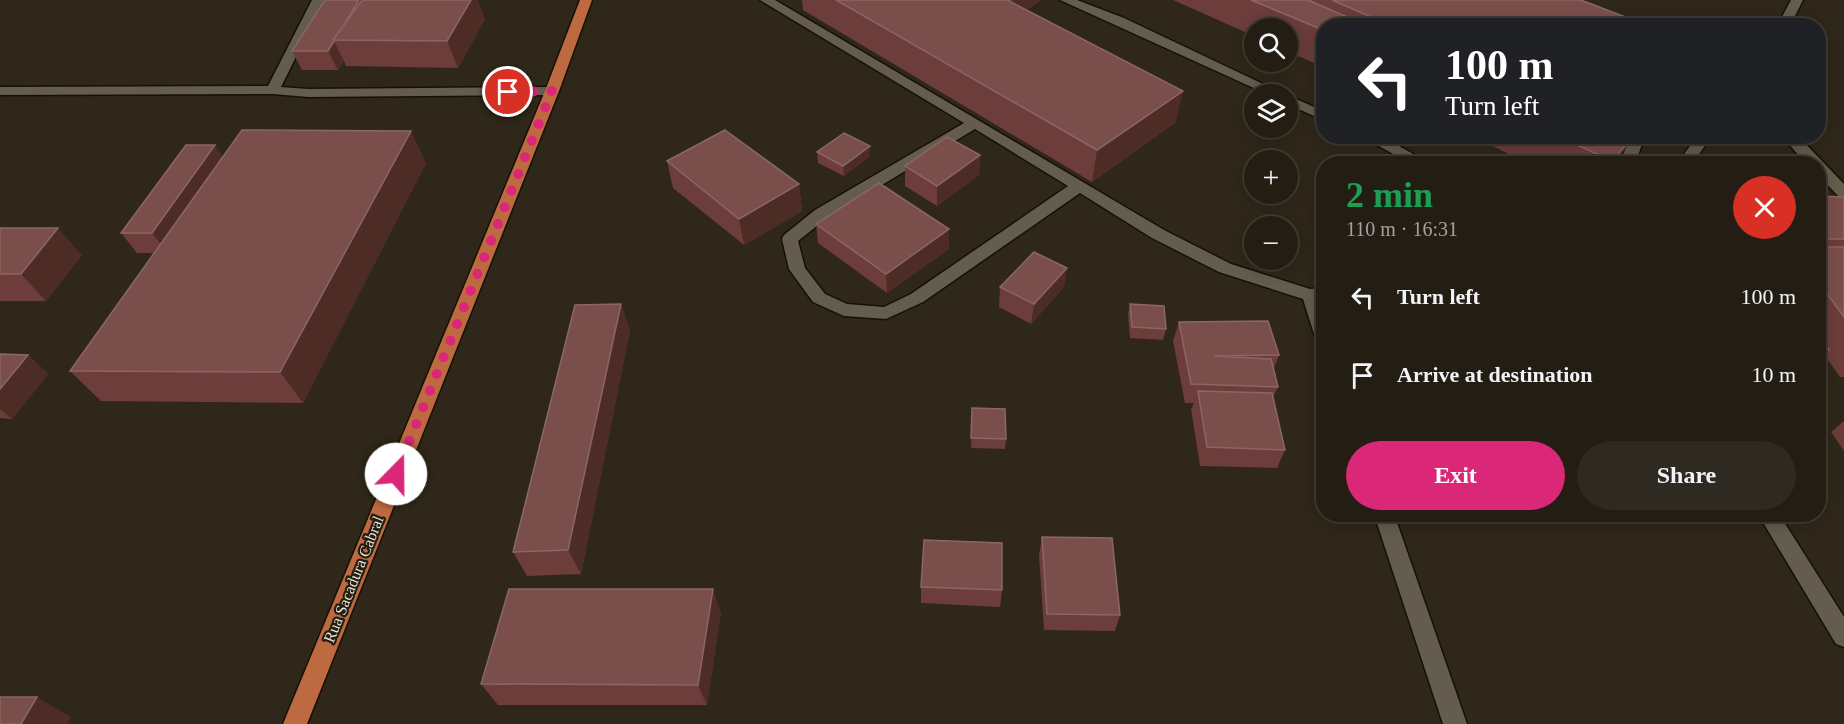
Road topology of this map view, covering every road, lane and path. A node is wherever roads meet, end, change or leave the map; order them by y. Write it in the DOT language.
graph roads {
  1 [pos="318,0"];
  2 [pos="586,0"];
  3 [pos="766,0"];
  4 [pos="1066,0"];
  5 [pos="1797,0"];
  6 [pos="1787,18"];
  7 [pos="1255,84"];
  8 [pos="273,90"];
  9 [pos="552,91"];
  10 [pos="0,92"];
  11 [pos="1298,104"];
  12 [pos="1316,113"];
  13 [pos="974,123"];
  14 [pos="1384,144"];
  15 [pos="1797,144"];
  16 [pos="1408,156"];
  17 [pos="1808,156"];
  18 [pos="1826,174"];
  19 [pos="1078,187"];
  20 [pos="1844,193"];
  21 [pos="1316,295"];
  22 [pos="1387,522"];
  23 [pos="1773,522"];
  24 [pos="1840,626"];
  25 [pos="296,721"];
  26 [pos="1455,724"];
  1 -- 8 [label="lane"];
  2 -- 9 [label="main road, Rua Sacadura Cabral"];
  3 -- 13 [label="lane"];
  4 -- 7 [label="lane"];
  5 -- 6 [label="lane"];
  8 -- 9 [label="lane"];
  8 -- 10 [label="lane"];
  9 -- 25 [label="main road, Rua Sacadura Cabral"];
  11 -- 12 [label="lane"];
  13 -- 19 [label="lane"];
  13 -- 19 [label="lane"];
  14 -- 16 [label="lane"];
  15 -- 17 [label="lane"];
  18 -- 20 [label="lane"];
  19 -- 21 [label="lane"];
  22 -- 26 [label="lane"];
  23 -- 24 [label="lane"];
}
